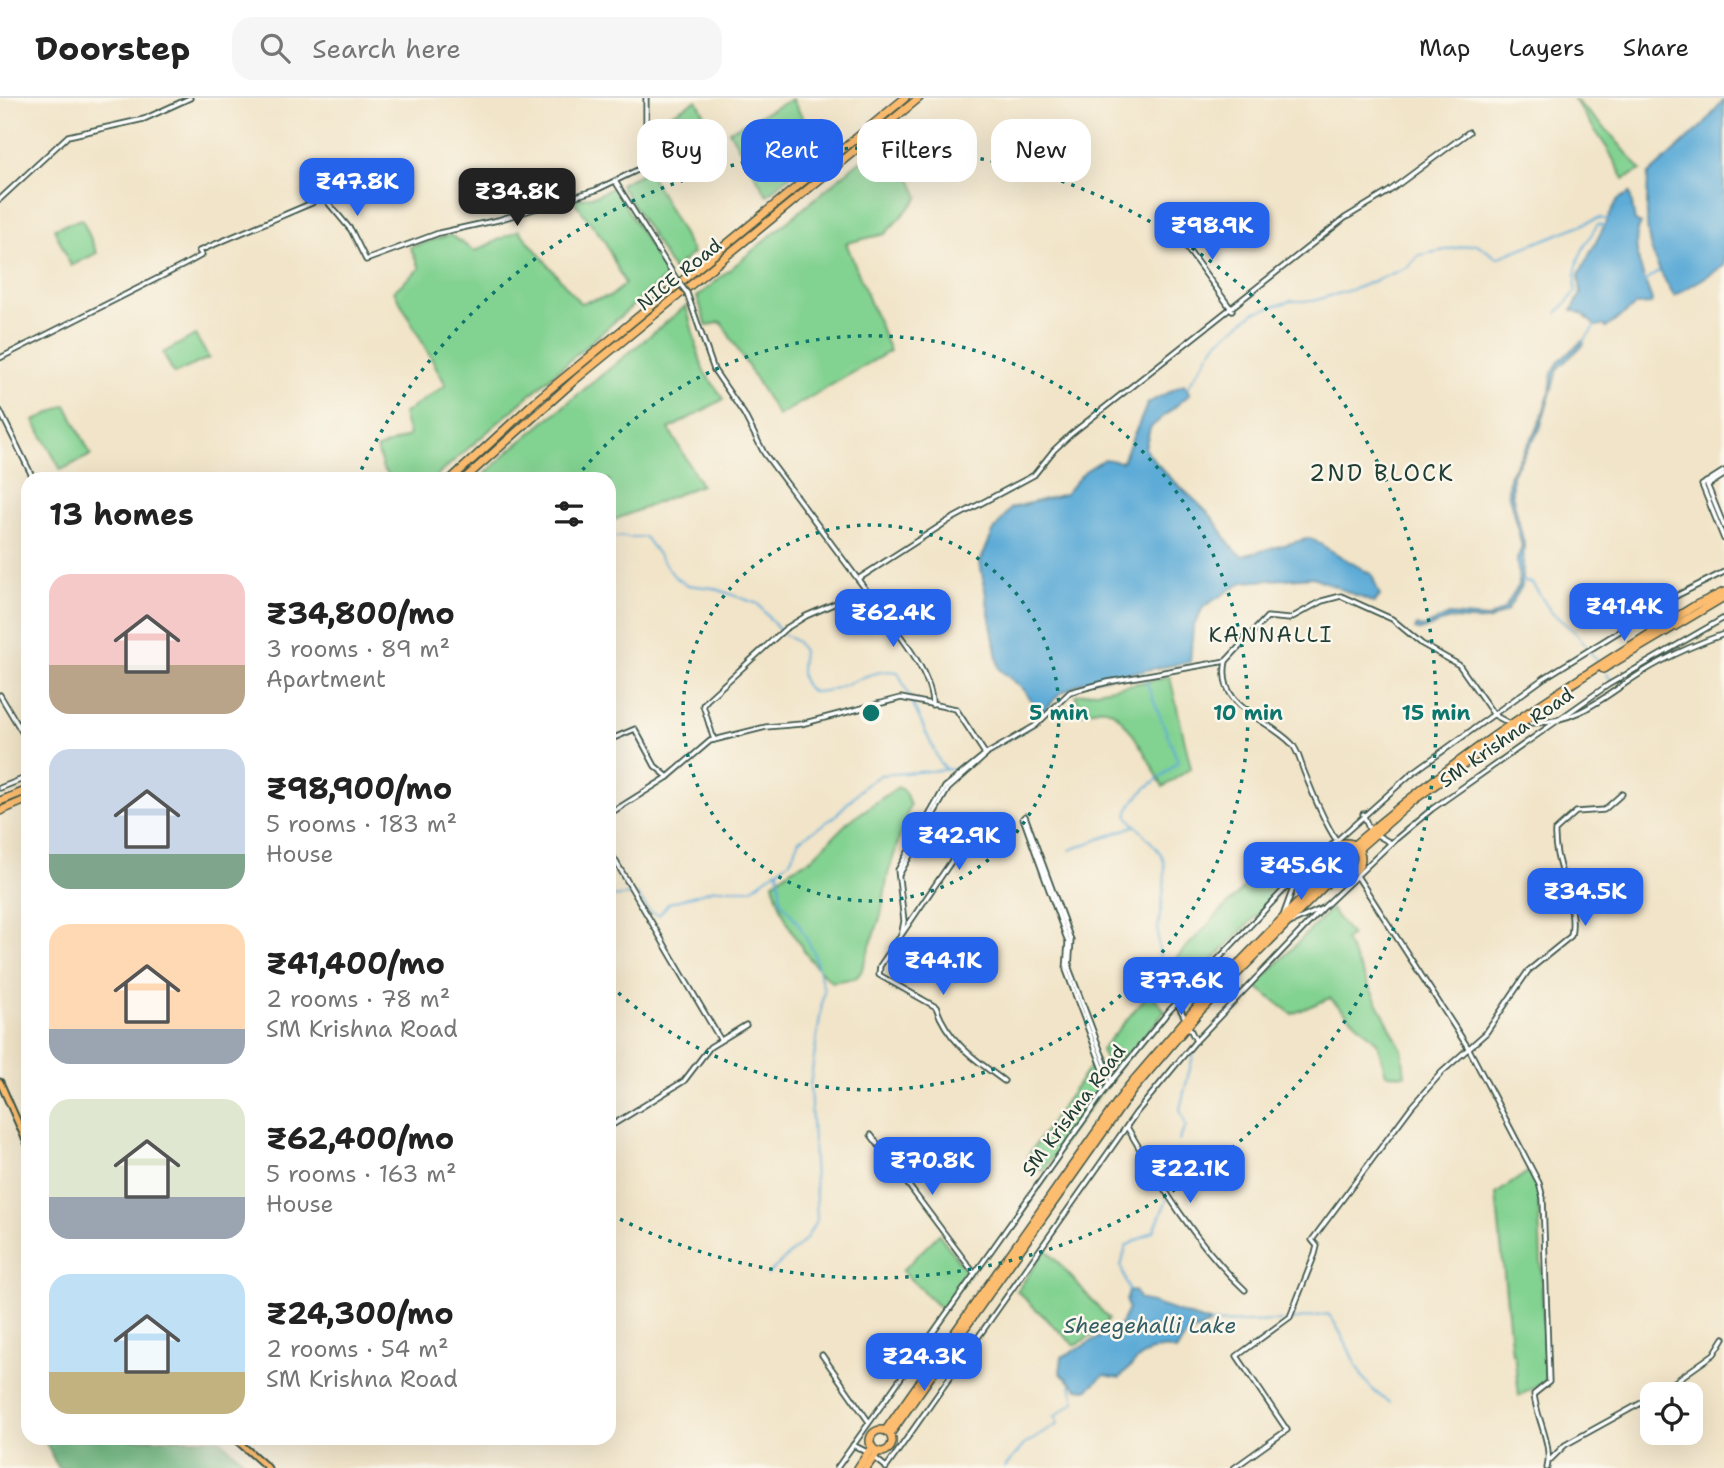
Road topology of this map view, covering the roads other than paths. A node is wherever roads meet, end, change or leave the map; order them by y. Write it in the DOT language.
graph roads {
  1 [pos="190,98"];
  2 [pos="646,98"];
  3 [pos="905,98"];
  4 [pos="919,98"];
  5 [pos="1469,132"];
  6 [pos="615,181"];
  7 [pos="0,199"];
  8 [pos="1172,228"];
  9 [pos="1232,310"];
  10 [pos="0,358"];
  11 [pos="0,411"];
  12 [pos="30,472"];
  13 [pos="459,472"];
  14 [pos="472,472"];
  15 [pos="1724,473"];
  16 [pos="1706,485"];
  17 [pos="1724,526"];
  18 [pos="1724,539"];
  19 [pos="1724,572"];
  20 [pos="858,579"];
  21 [pos="866,590"];
  22 [pos="1724,592"];
  23 [pos="1724,597"];
  24 [pos="1724,618"];
  25 [pos="1724,634"];
  26 [pos="1621,655"];
  27 [pos="1226,662"];
  28 [pos="0,695"];
  29 [pos="932,705"];
  30 [pos="1494,715"];
  31 [pos="1557,720"];
  32 [pos="1507,722"];
  33 [pos="1531,723"];
  34 [pos="21,730"];
  35 [pos="616,737"];
  36 [pos="714,740"];
  37 [pos="986,755"];
  38 [pos="668,777"];
  39 [pos="21,780"];
  40 [pos="0,788"];
  41 [pos="21,793"];
  42 [pos="1622,794"];
  43 [pos="0,801"];
  44 [pos="21,802"];
  45 [pos="616,810"];
  46 [pos="0,811"];
  47 [pos="932,813"];
  48 [pos="1363,814"];
  49 [pos="1024,817"];
  50 [pos="1373,833"];
  51 [pos="1336,838"];
  52 [pos="1391,843"];
  53 [pos="1356,848"];
  54 [pos="616,862"];
  55 [pos="1337,868"];
  56 [pos="1303,871"];
  57 [pos="899,875"];
  58 [pos="1297,876"];
  59 [pos="1357,876"];
  60 [pos="1322,883"];
  61 [pos="1332,900"];
  62 [pos="1323,908"];
  63 [pos="1283,923"];
  64 [pos="902,933"];
  65 [pos="1177,1003"];
  66 [pos="1186,1022"];
  67 [pos="746,1025"];
  68 [pos="720,1039"];
  69 [pos="1196,1041"];
  70 [pos="1469,1049"];
  71 [pos="1004,1081"];
  72 [pos="0,1082"];
  73 [pos="1110,1083"];
  74 [pos="0,1092"];
  75 [pos="616,1123"];
  76 [pos="1127,1126"];
  77 [pos="21,1129"];
  78 [pos="871,1135"];
  79 [pos="21,1138"];
  80 [pos="974,1273"];
  81 [pos="1245,1290"];
  82 [pos="1724,1338"];
  83 [pos="822,1355"];
  84 [pos="1674,1382"];
  85 [pos="1640,1404"];
  86 [pos="869,1422"];
  87 [pos="865,1427"];
  88 [pos="888,1432"];
  89 [pos="873,1433"];
  90 [pos="240,1445"];
  91 [pos="853,1445"];
  92 [pos="873,1452"];
  93 [pos="1549,1460"];
  94 [pos="265,1468"];
  95 [pos="837,1468"];
  96 [pos="858,1468"];
  97 [pos="866,1468"];
  98 [pos="886,1468"];
  99 [pos="1234,1468"];
  100 [pos="1547,1468"];
  1 -- 7 [label="street"];
  2 -- 6 [label="street"];
  3 -- 13 [label="highway, NICE Road"];
  4 -- 14 [label="highway, NICE Road"];
  5 -- 9 [label="street"];
  6 -- 10 [label="street"];
  6 -- 20 [label="street, bridge"];
  8 -- 9 [label="street"];
  9 -- 20 [label="street"];
  11 -- 12 [label="street"];
  15 -- 16 [label="street"];
  16 -- 17 [label="street"];
  16 -- 18 [label="street"];
  19 -- 30 [label="street, SM Krishna Road"];
  20 -- 21 [label="street"];
  21 -- 29 [label="street"];
  21 -- 36 [label="street"];
  22 -- 26 [label="highway, SM Krishna Road"];
  23 -- 26 [label="highway, SM Krishna Road"];
  24 -- 31 [label="street, SM Krishna Road"];
  25 -- 31 [label="street"];
  26 -- 50 [label="highway, SM Krishna Road"];
  27 -- 30 [label="street"];
  27 -- 37 [label="street"];
  27 -- 51 [label="street"];
  28 -- 34 [label="street"];
  29 -- 36 [label="street"];
  29 -- 37 [label="street"];
  30 -- 32 [label="street"];
  30 -- 48 [label="street, SM Krishna Road"];
  31 -- 33 [label="street"];
  31 -- 52 [label="street, SM Krishna Road"];
  35 -- 38 [label="street"];
  36 -- 38 [label="street"];
  37 -- 47 [label="street"];
  37 -- 57 [label="street"];
  38 -- 45 [label="street"];
  39 -- 40 [label="street"];
  41 -- 43 [label="highway"];
  42 -- 70 [label="street"];
  44 -- 46 [label="highway"];
  47 -- 57 [label="street"];
  47 -- 64 [label="street"];
  48 -- 50 [label="street"];
  48 -- 51 [label="street, SM Krishna Road"];
  49 -- 73 [label="street"];
  50 -- 52 [label="street"];
  50 -- 53 [label="highway, SM Krishna Road"];
  51 -- 56 [label="street, SM Krishna Road"];
  52 -- 59 [label="street, SM Krishna Road"];
  53 -- 55 [label="highway"];
  53 -- 55 [label="highway"];
  54 -- 68 [label="street"];
  55 -- 60 [label="highway, SM Krishna Road"];
  56 -- 58 [label="street, SM Krishna Road"];
  56 -- 60 [label="street"];
  57 -- 64 [label="street"];
  58 -- 63 [label="street"];
  58 -- 65 [label="street, SM Krishna Road"];
  59 -- 61 [label="street, SM Krishna Road"];
  59 -- 70 [label="street"];
  60 -- 61 [label="street"];
  60 -- 63 [label="highway, SM Krishna Road"];
  61 -- 62 [label="street, SM Krishna Road"];
  62 -- 63 [label="street"];
  62 -- 69 [label="street, SM Krishna Road"];
  63 -- 66 [label="highway, SM Krishna Road"];
  64 -- 71 [label="street"];
  65 -- 66 [label="street"];
  65 -- 73 [label="street, SM Krishna Road"];
  66 -- 69 [label="street"];
  66 -- 88 [label="highway, SM Krishna Road"];
  67 -- 68 [label="street"];
  68 -- 75 [label="street"];
  69 -- 76 [label="street, SM Krishna Road"];
  70 -- 93 [label="street"];
  70 -- 99 [label="street"];
  72 -- 77 [label="main road"];
  73 -- 80 [label="street, SM Krishna Road"];
  74 -- 79 [label="main road"];
  76 -- 81 [label="street"];
  76 -- 98 [label="street, SM Krishna Road"];
  78 -- 80 [label="street"];
  80 -- 86 [label="street, SM Krishna Road"];
  82 -- 84 [label="street"];
  83 -- 86 [label="street"];
  85 -- 93 [label="street"];
  86 -- 87 [label="street, SM Krishna Road"];
  87 -- 89 [label="street"];
  87 -- 91 [label="street, SM Krishna Road"];
  88 -- 89 [label="highway"];
  88 -- 92 [label="highway"];
  89 -- 92 [label="highway"];
  90 -- 94 [label="main road"];
  91 -- 92 [label="street"];
  91 -- 95 [label="street, SM Krishna Road"];
  92 -- 96 [label="highway"];
  92 -- 97 [label="highway"];
  92 -- 98 [label="street"];
  93 -- 100 [label="street"];
}
